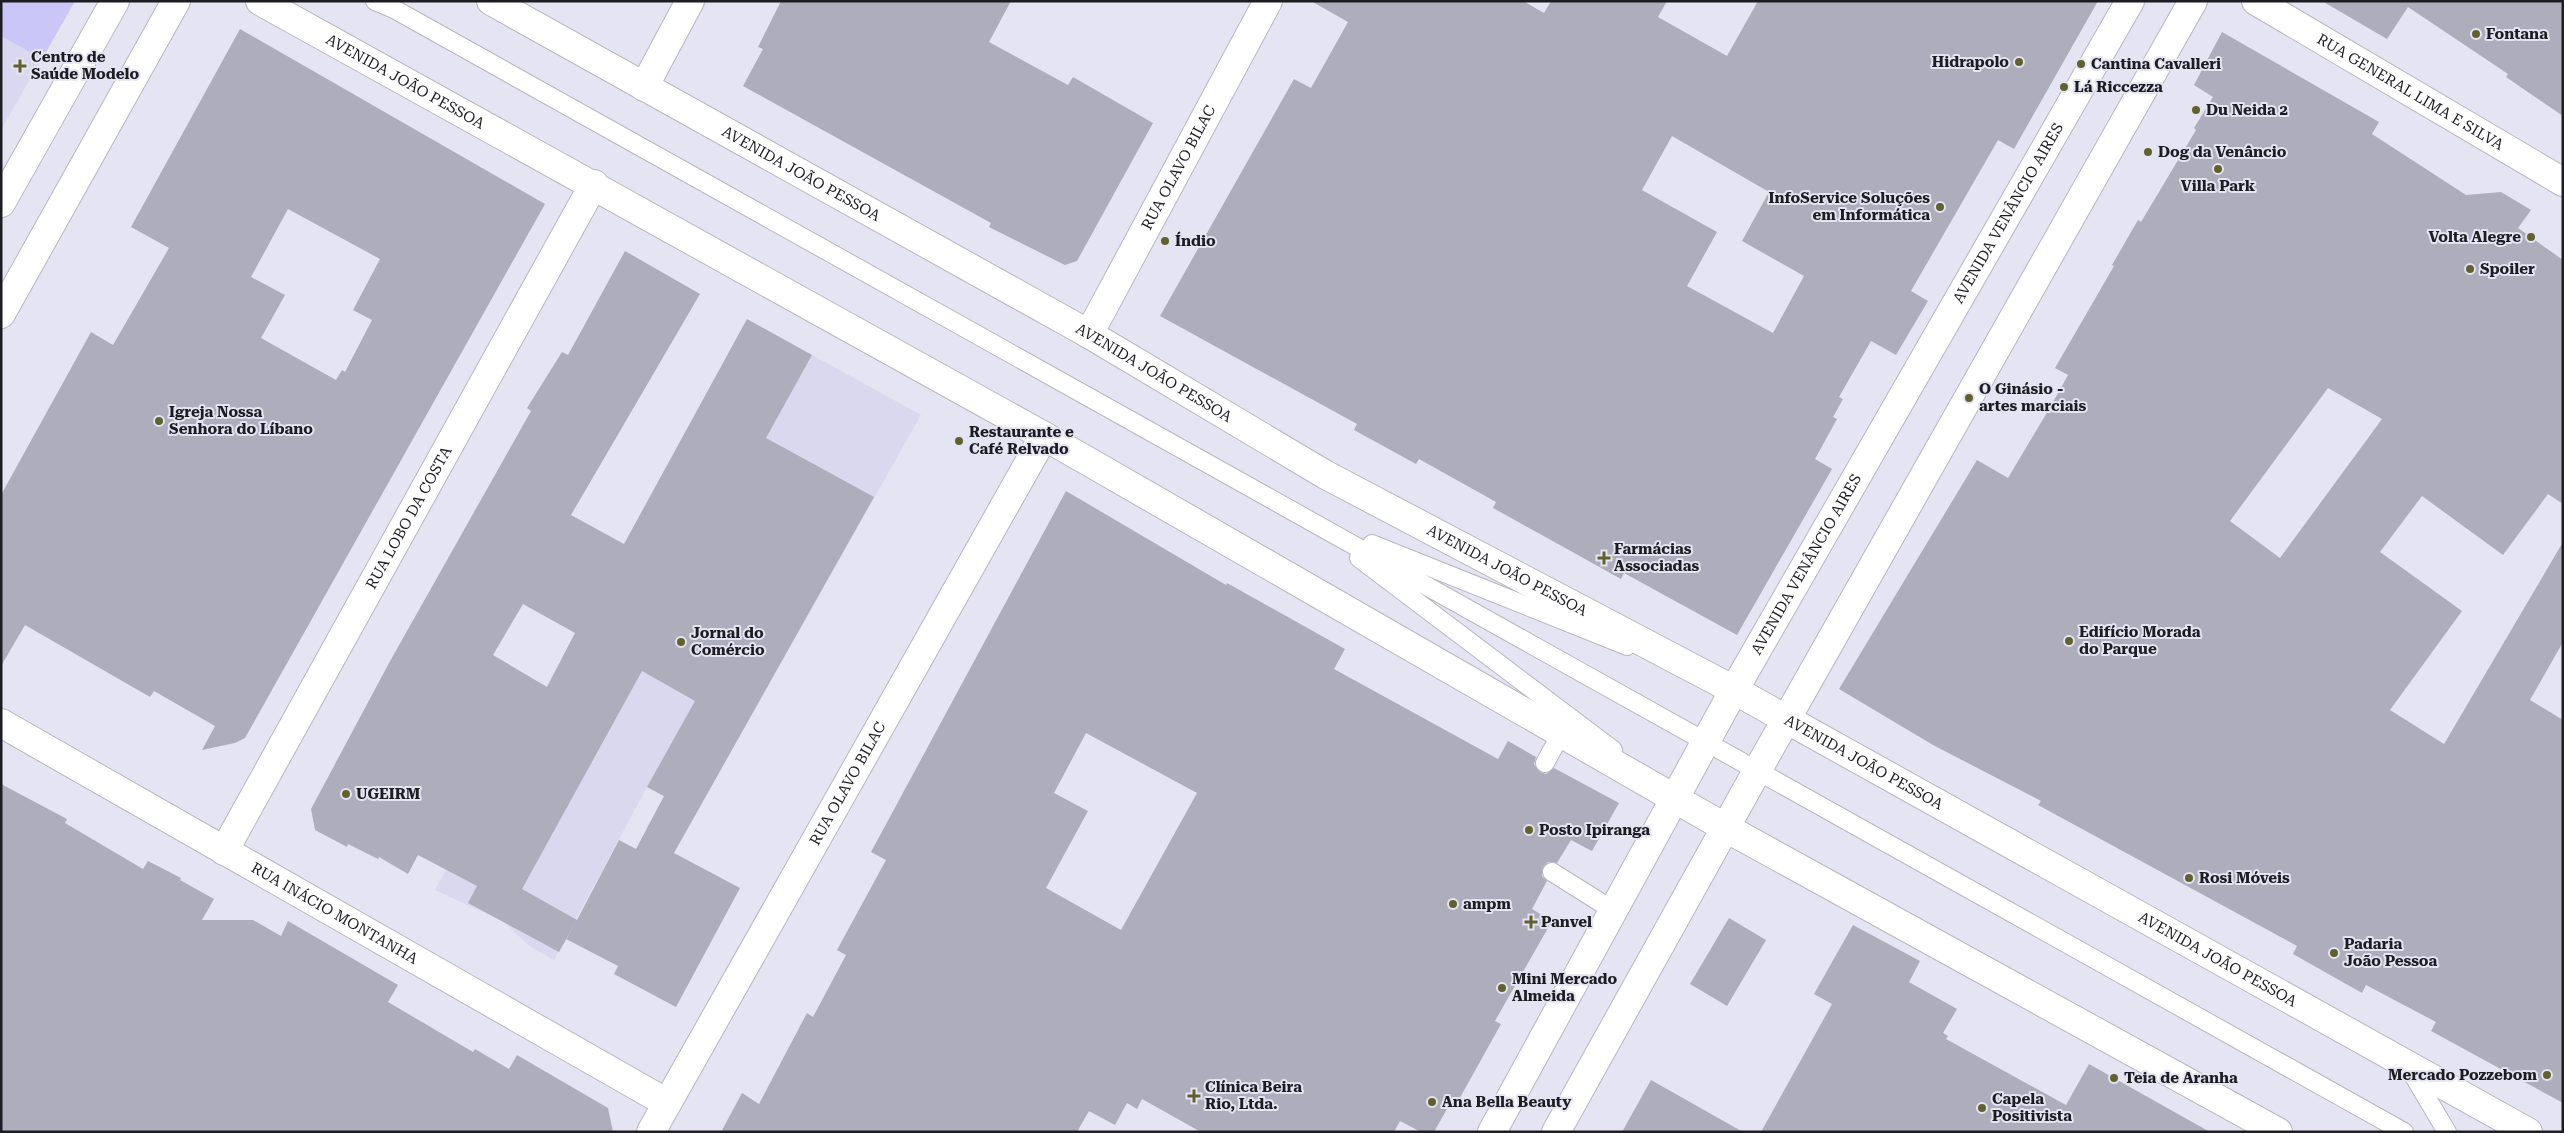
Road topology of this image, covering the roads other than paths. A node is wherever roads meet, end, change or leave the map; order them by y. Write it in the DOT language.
graph roads {
  1 [pos="115,1"];
  2 [pos="176,1"];
  3 [pos="260,1"];
  4 [pos="359,1"];
  5 [pos="375,1"];
  6 [pos="491,1"];
  7 [pos="690,1"];
  8 [pos="1268,1"];
  9 [pos="2130,1"];
  10 [pos="2194,1"];
  11 [pos="2256,1"];
  12 [pos="389,5"];
  13 [pos="644,86"];
  14 [pos="2563,182"];
  15 [pos="594,184"];
  16 [pos="1,203"];
  17 [pos="10,277"];
  18 [pos="1,314"];
  19 [pos="1089,334"];
  20 [pos="1044,436"];
  21 [pos="1305,516"];
  22 [pos="1734,690"];
  23 [pos="1787,719"];
  24 [pos="1,723"];
  25 [pos="1562,732"];
  26 [pos="1706,742"];
  27 [pos="1545,762"];
  28 [pos="1757,771"];
  29 [pos="1676,798"];
  30 [pos="1726,828"];
  31 [pos="224,851"];
  32 [pos="1552,872"];
  33 [pos="1614,911"];
  34 [pos="2407,1064"];
  35 [pos="667,1103"];
  36 [pos="2270,1130"];
  37 [pos="651,1132"];
  38 [pos="1492,1132"];
  39 [pos="1556,1132"];
  40 [pos="2404,1132"];
  41 [pos="2447,1132"];
  42 [pos="2528,1132"];
  1 -- 16 [label="main road"];
  2 -- 17 [label="main road"];
  3 -- 15 [label="main road, AVENIDA JOÃO PESSOA"];
  4 -- 12 [label="lane"];
  5 -- 12 [label="lane"];
  6 -- 13 [label="main road, AVENIDA JOÃO PESSOA"];
  7 -- 13 [label="main road"];
  8 -- 19 [label="main road, RUA OLAVO BILAC"];
  9 -- 22 [label="main road, AVENIDA VENÂNCIO AIRES"];
  10 -- 23 [label="main road"];
  11 -- 14 [label="main road, RUA GENERAL LIMA E SILVA"];
  12 -- 21 [label="lane"];
  13 -- 19 [label="main road, AVENIDA JOÃO PESSOA"];
  15 -- 20 [label="main road, AVENIDA JOÃO PESSOA"];
  15 -- 31 [label="main road, RUA LOBO DA COSTA"];
  17 -- 18 [label="main road"];
  19 -- 22 [label="main road, AVENIDA JOÃO PESSOA"];
  20 -- 25 [label="main road, AVENIDA JOÃO PESSOA"];
  20 -- 35 [label="main road, RUA OLAVO BILAC"];
  21 -- 22 [label="lane"];
  21 -- 26 [label="lane"];
  21 -- 29 [label="lane"];
  22 -- 23 [label="main road, AVENIDA JOÃO PESSOA"];
  22 -- 26 [label="main road, AVENIDA VENÂNCIO AIRES"];
  23 -- 28 [label="main road"];
  23 -- 34 [label="main road, AVENIDA JOÃO PESSOA"];
  24 -- 31 [label="main road, RUA INÁCIO MONTANHA"];
  25 -- 27 [label="lane"];
  25 -- 29 [label="main road, AVENIDA JOÃO PESSOA"];
  26 -- 28 [label="lane"];
  26 -- 29 [label="main road, AVENIDA VENÂNCIO AIRES"];
  28 -- 30 [label="main road"];
  28 -- 40 [label="lane"];
  29 -- 30 [label="main road, AVENIDA JOÃO PESSOA"];
  29 -- 33 [label="main road, AVENIDA VENÂNCIO AIRES"];
  30 -- 36 [label="main road, AVENIDA JOÃO PESSOA"];
  30 -- 39 [label="main road"];
  31 -- 35 [label="main road, RUA INÁCIO MONTANHA"];
  32 -- 33 [label="lane"];
  33 -- 38 [label="main road, AVENIDA VENÂNCIO AIRES"];
  34 -- 41 [label="lane"];
  34 -- 42 [label="main road, AVENIDA JOÃO PESSOA"];
  35 -- 37 [label="main road, RUA OLAVO BILAC"];
}
